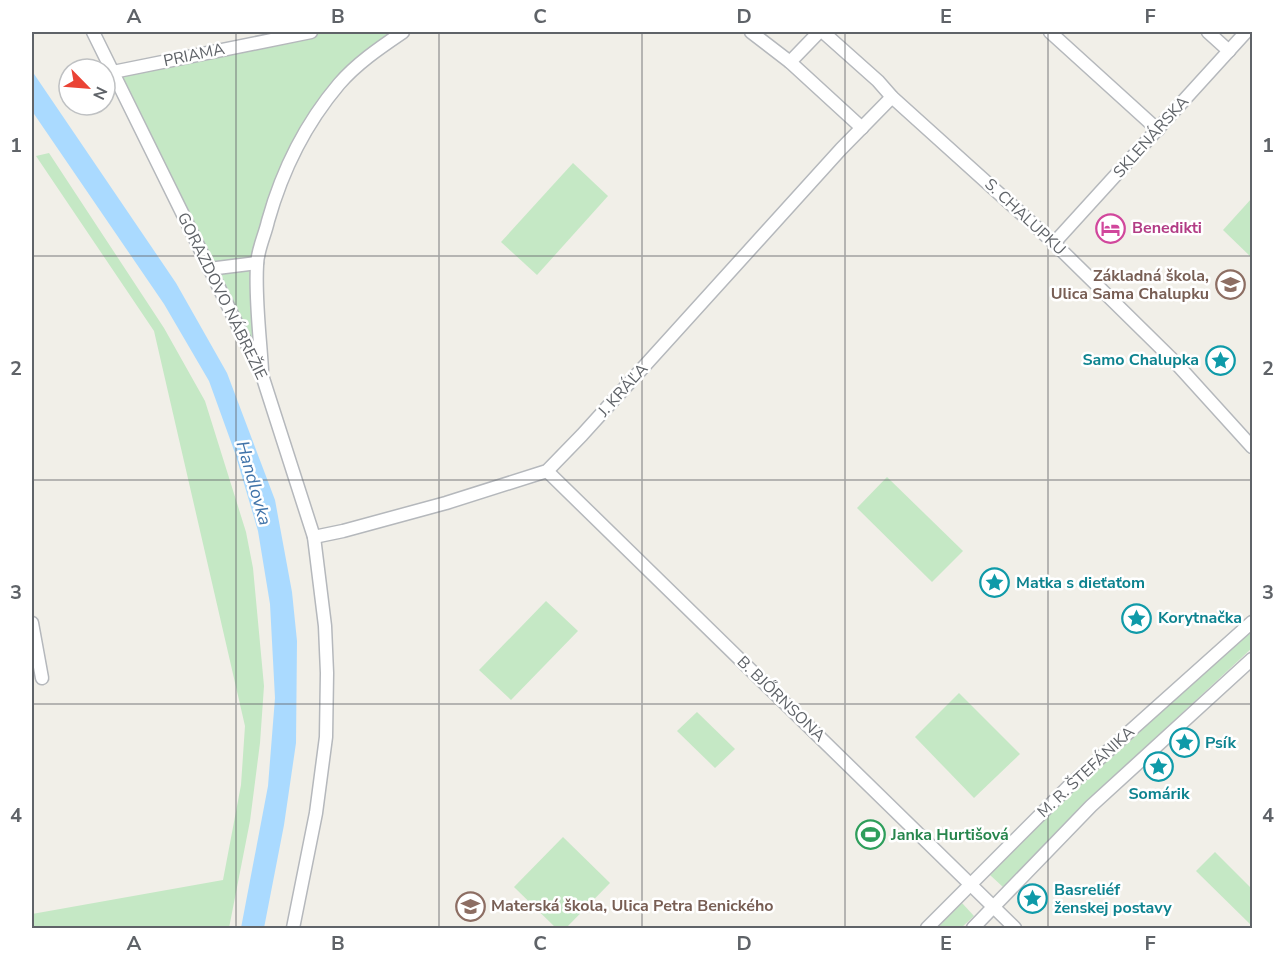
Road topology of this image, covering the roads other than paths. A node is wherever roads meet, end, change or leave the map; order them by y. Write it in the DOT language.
graph roads {
  1 [pos="93,32"];
  2 [pos="311,32"];
  3 [pos="403,32"];
  4 [pos="750,32"];
  5 [pos="821,32"];
  6 [pos="1050,32"];
  7 [pos="1208,32"];
  8 [pos="1246,32"];
  9 [pos="1228,51"];
  10 [pos="106,57"];
  11 [pos="790,62"];
  12 [pos="117,71"];
  13 [pos="117,80"];
  14 [pos="892,97"];
  15 [pos="862,128"];
  16 [pos="1158,130"];
  17 [pos="1054,243"];
  18 [pos="257,263"];
  19 [pos="209,268"];
  20 [pos="262,375"];
  21 [pos="1252,447"];
  22 [pos="547,471"];
  23 [pos="314,537"];
  24 [pos="1252,622"];
  25 [pos="32,623"];
  26 [pos="1252,659"];
  27 [pos="42,678"];
  28 [pos="970,884"];
  29 [pos="993,908"];
  30 [pos="293,928"];
  31 [pos="927,928"];
  32 [pos="973,928"];
  33 [pos="1015,928"];
  1 -- 10 [label="street, GORAZDOVO NÁBREŽIE"];
  2 -- 12 [label="street, PRIAMA"];
  3 -- 18 [label="street"];
  4 -- 11 [label="street"];
  5 -- 11 [label="street, S. CHALUPKU"];
  5 -- 14 [label="street, S. CHALUPKU"];
  6 -- 16 [label="street"];
  7 -- 9 [label="street"];
  8 -- 9 [label="street, SKLENÁRSKA"];
  9 -- 16 [label="street, SKLENÁRSKA"];
  11 -- 15 [label="street"];
  13 -- 19 [label="street, GORAZDOVO NÁBREŽIE"];
  14 -- 15 [label="street"];
  14 -- 17 [label="street, S. CHALUPKU"];
  15 -- 22 [label="street, J. KRÁĽA"];
  16 -- 17 [label="street, SKLENÁRSKA"];
  17 -- 21 [label="street, S. CHALUPKU"];
  18 -- 19 [label="street"];
  18 -- 20 [label="street"];
  19 -- 20 [label="street, GORAZDOVO NÁBREŽIE"];
  20 -- 23 [label="street, GORAZDOVO NÁBREŽIE"];
  22 -- 23 [label="street, J. KRÁĽA"];
  22 -- 28 [label="street, B. BJŐRNSONA"];
  23 -- 30 [label="street, GORAZDOVO NÁBREŽIE"];
  24 -- 28 [label="street, M. R. ŠTEFÁNIKA"];
  25 -- 27 [label="street"];
  26 -- 29 [label="street, M. R. ŠTEFÁNIKA"];
  28 -- 29 [label="street, B. BJŐRNSONA"];
  28 -- 31 [label="street, M. R. ŠTEFÁNIKA"];
  29 -- 32 [label="street, M. R. ŠTEFÁNIKA"];
  29 -- 33 [label="street, B. BJŐRNSONA"];
}
